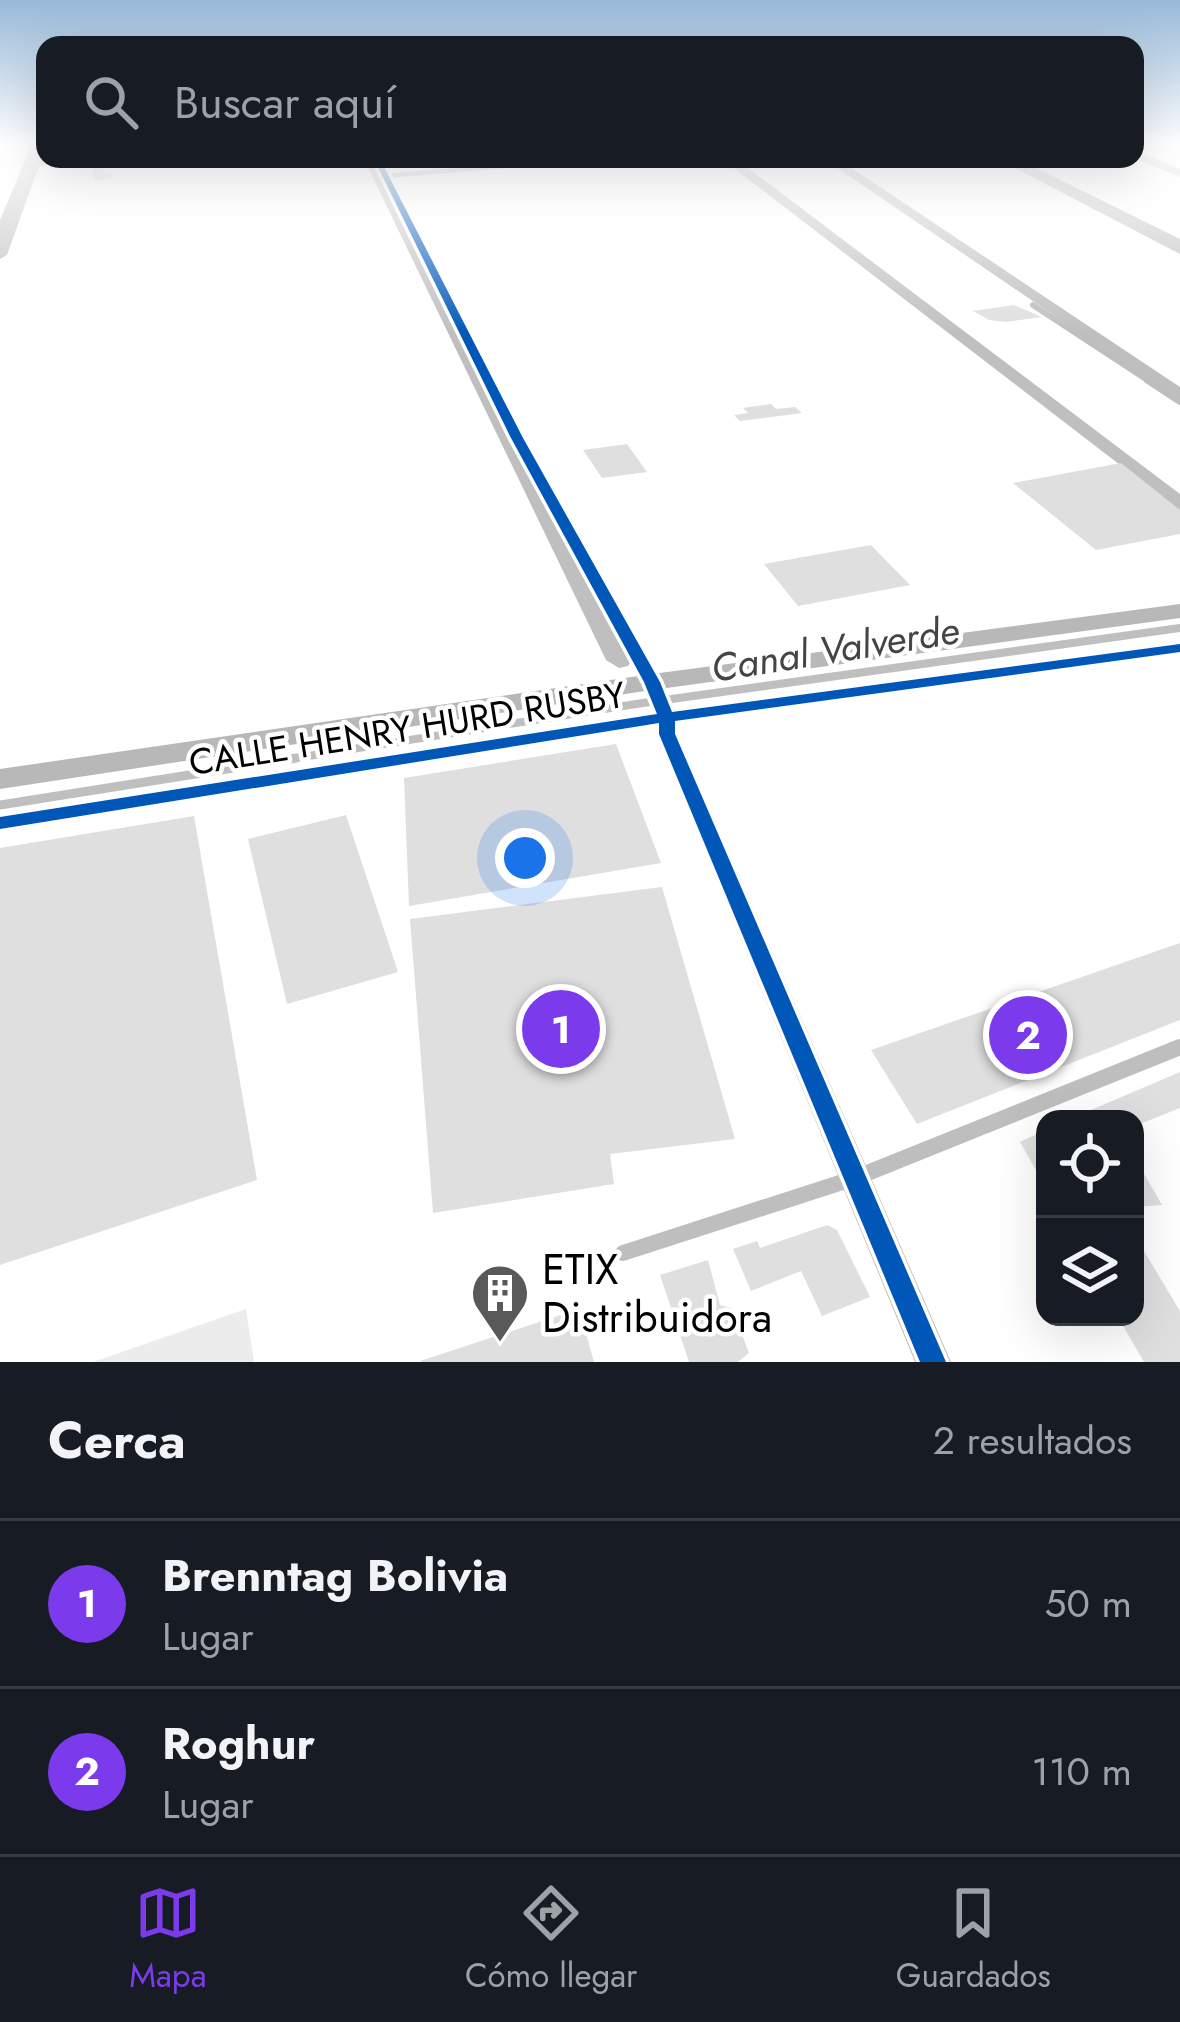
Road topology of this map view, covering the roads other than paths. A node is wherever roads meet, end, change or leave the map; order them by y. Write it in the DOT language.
graph roads {
  1 [pos="401,208"];
  2 [pos="1096,208"];
  3 [pos="1180,251"];
  4 [pos="1033,304"];
  5 [pos="1180,401"];
  6 [pos="1180,611"];
  7 [pos="1180,648"];
  8 [pos="660,700"];
  9 [pos="0,779"];
  10 [pos="0,823"];
  11 [pos="1180,1047"];
  12 [pos="855,1178"];
  13 [pos="623,1253"];
  14 [pos="933,1362"];
  1 -- 8 [label="street"];
  2 -- 3 [label="street"];
  4 -- 5 [label="lane"];
  6 -- 8 [label="street, CALLE HENRY HURD RUSBY"];
  7 -- 8 [label="street, CALLE HENRY HURD RUSBY"];
  8 -- 9 [label="street, CALLE HENRY HURD RUSBY"];
  8 -- 10 [label="street, CALLE HENRY HURD RUSBY"];
  8 -- 12 [label="street"];
  11 -- 12 [label="lane"];
  12 -- 13 [label="lane"];
  12 -- 14 [label="street"];
}
